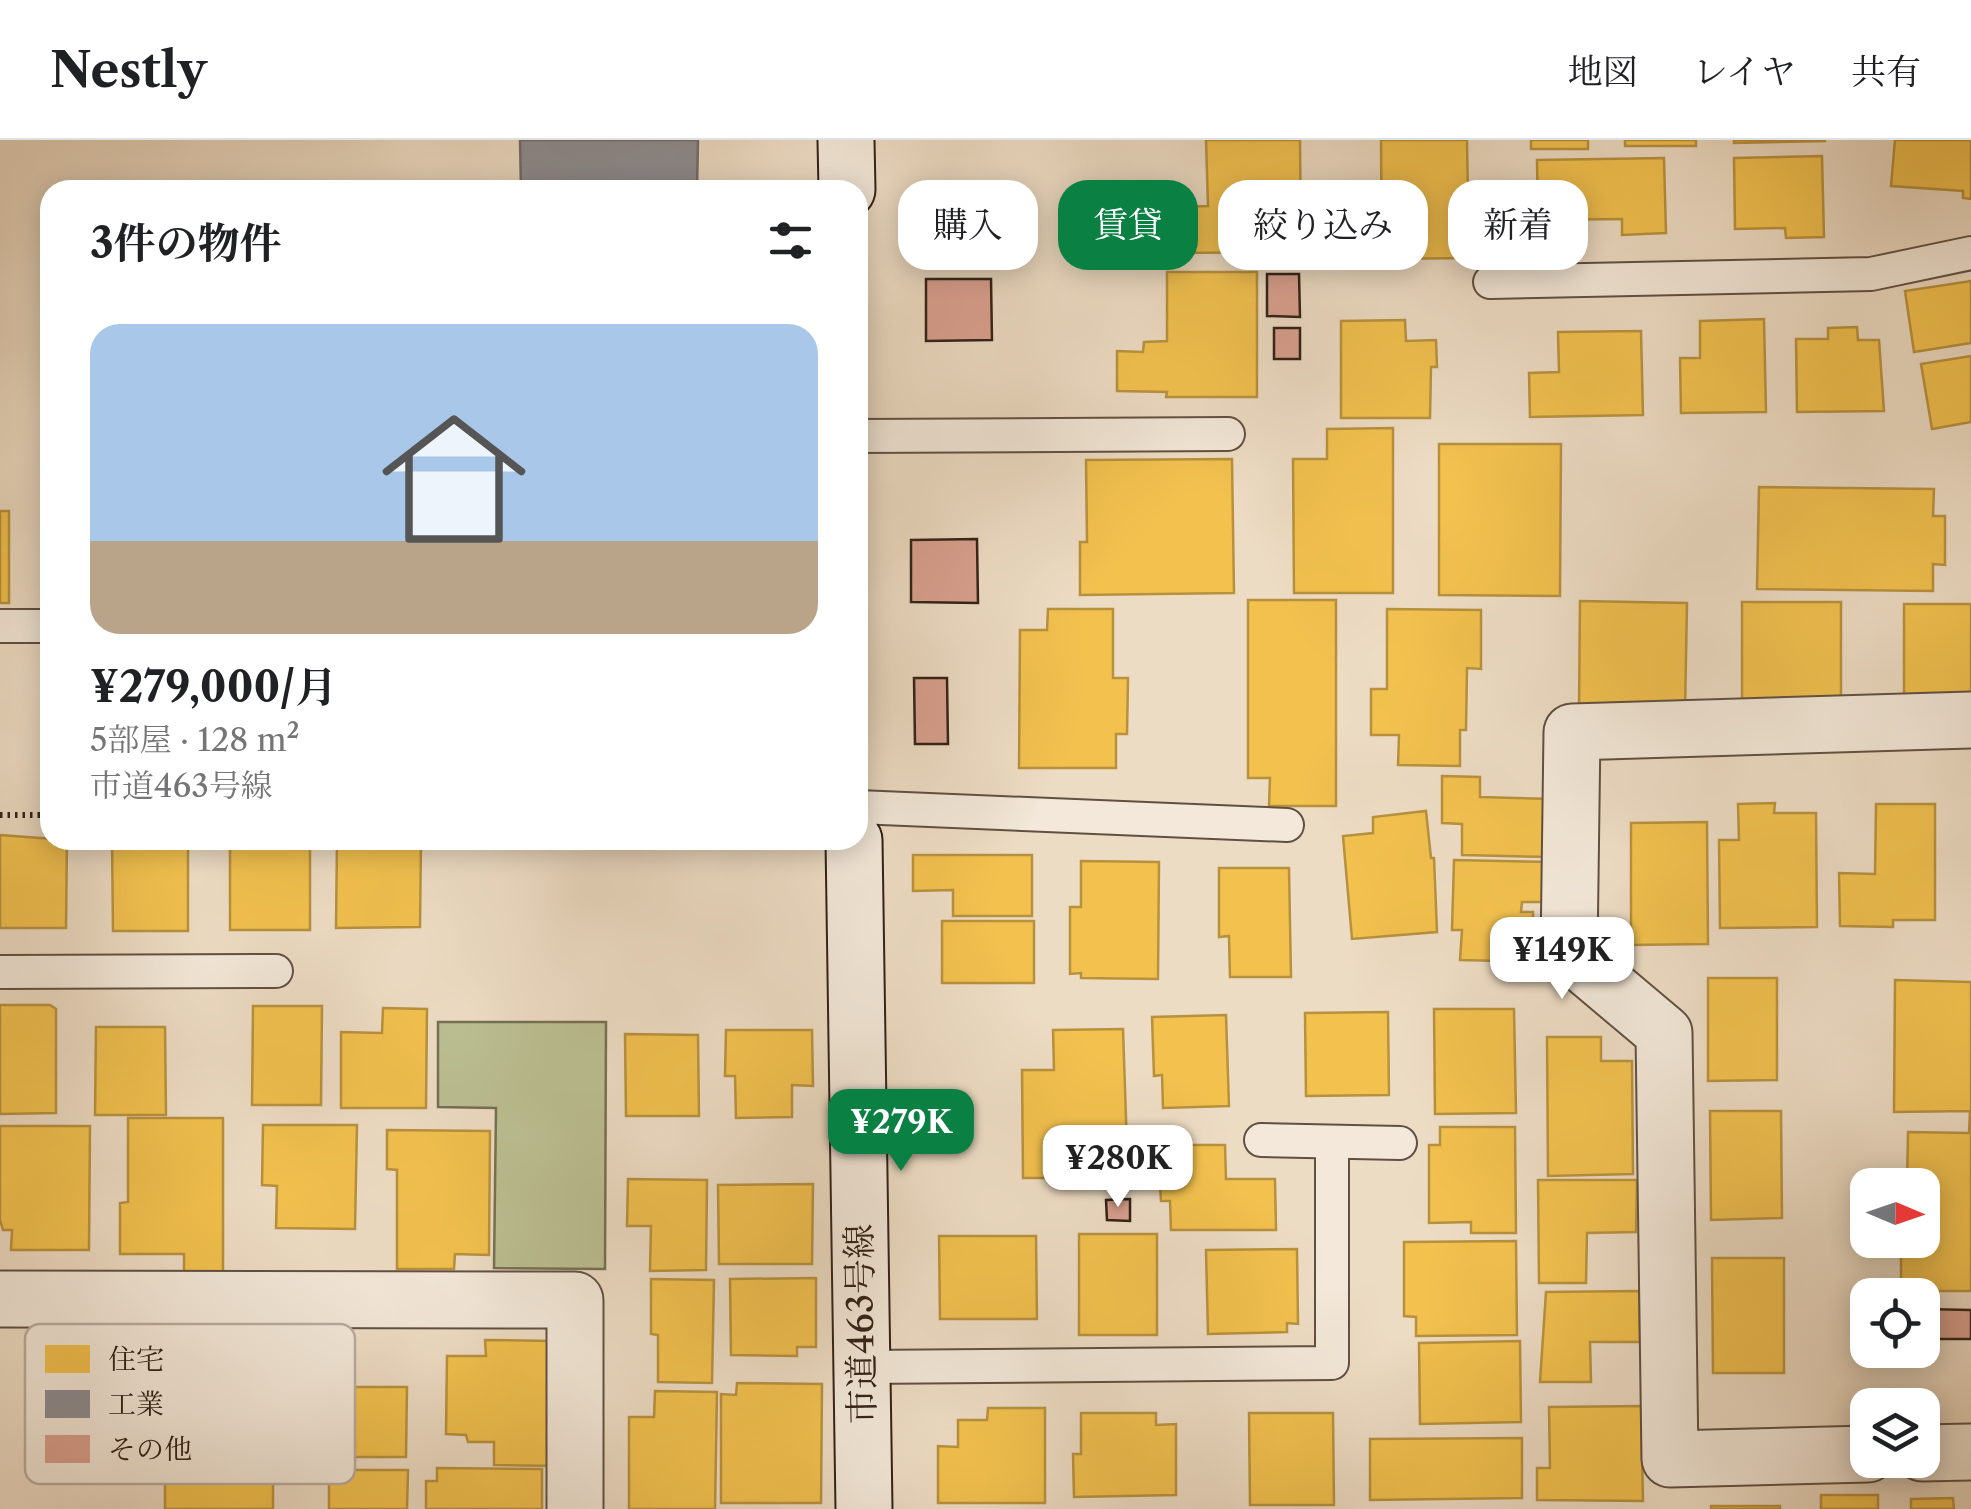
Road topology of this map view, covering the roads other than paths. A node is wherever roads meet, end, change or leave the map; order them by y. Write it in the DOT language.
graph roads {
  1 [pos="846,140"];
  2 [pos="846,180"];
  3 [pos="1971,253"];
  4 [pos="1490,282"];
  5 [pos="1228,434"];
  6 [pos="868,436"];
  7 [pos="0,626"];
  8 [pos="40,626"];
  9 [pos="1971,720"];
  10 [pos="868,807"];
  11 [pos="1287,825"];
  12 [pos="854,850"];
  13 [pos="276,971"];
  14 [pos="0,972"];
  15 [pos="1262,1140"];
  16 [pos="1332,1142"];
  17 [pos="1400,1143"];
  18 [pos="0,1299"];
  19 [pos="862,1367"];
  20 [pos="1971,1452"];
  21 [pos="1940,1453"];
  22 [pos="1850,1454"];
  23 [pos="575,1509"];
  24 [pos="864,1509"];
  1 -- 2 [label="street"];
  3 -- 4 [label="lane"];
  5 -- 6 [label="lane"];
  7 -- 8 [label="lane"];
  9 -- 22 [label="street"];
  10 -- 11 [label="lane"];
  12 -- 19 [label="street, 市道463号線"];
  13 -- 14 [label="lane"];
  15 -- 16 [label="lane"];
  16 -- 17 [label="lane"];
  16 -- 19 [label="lane"];
  18 -- 23 [label="street"];
  19 -- 24 [label="street, 市道463号線"];
  20 -- 21 [label="street"];
}
